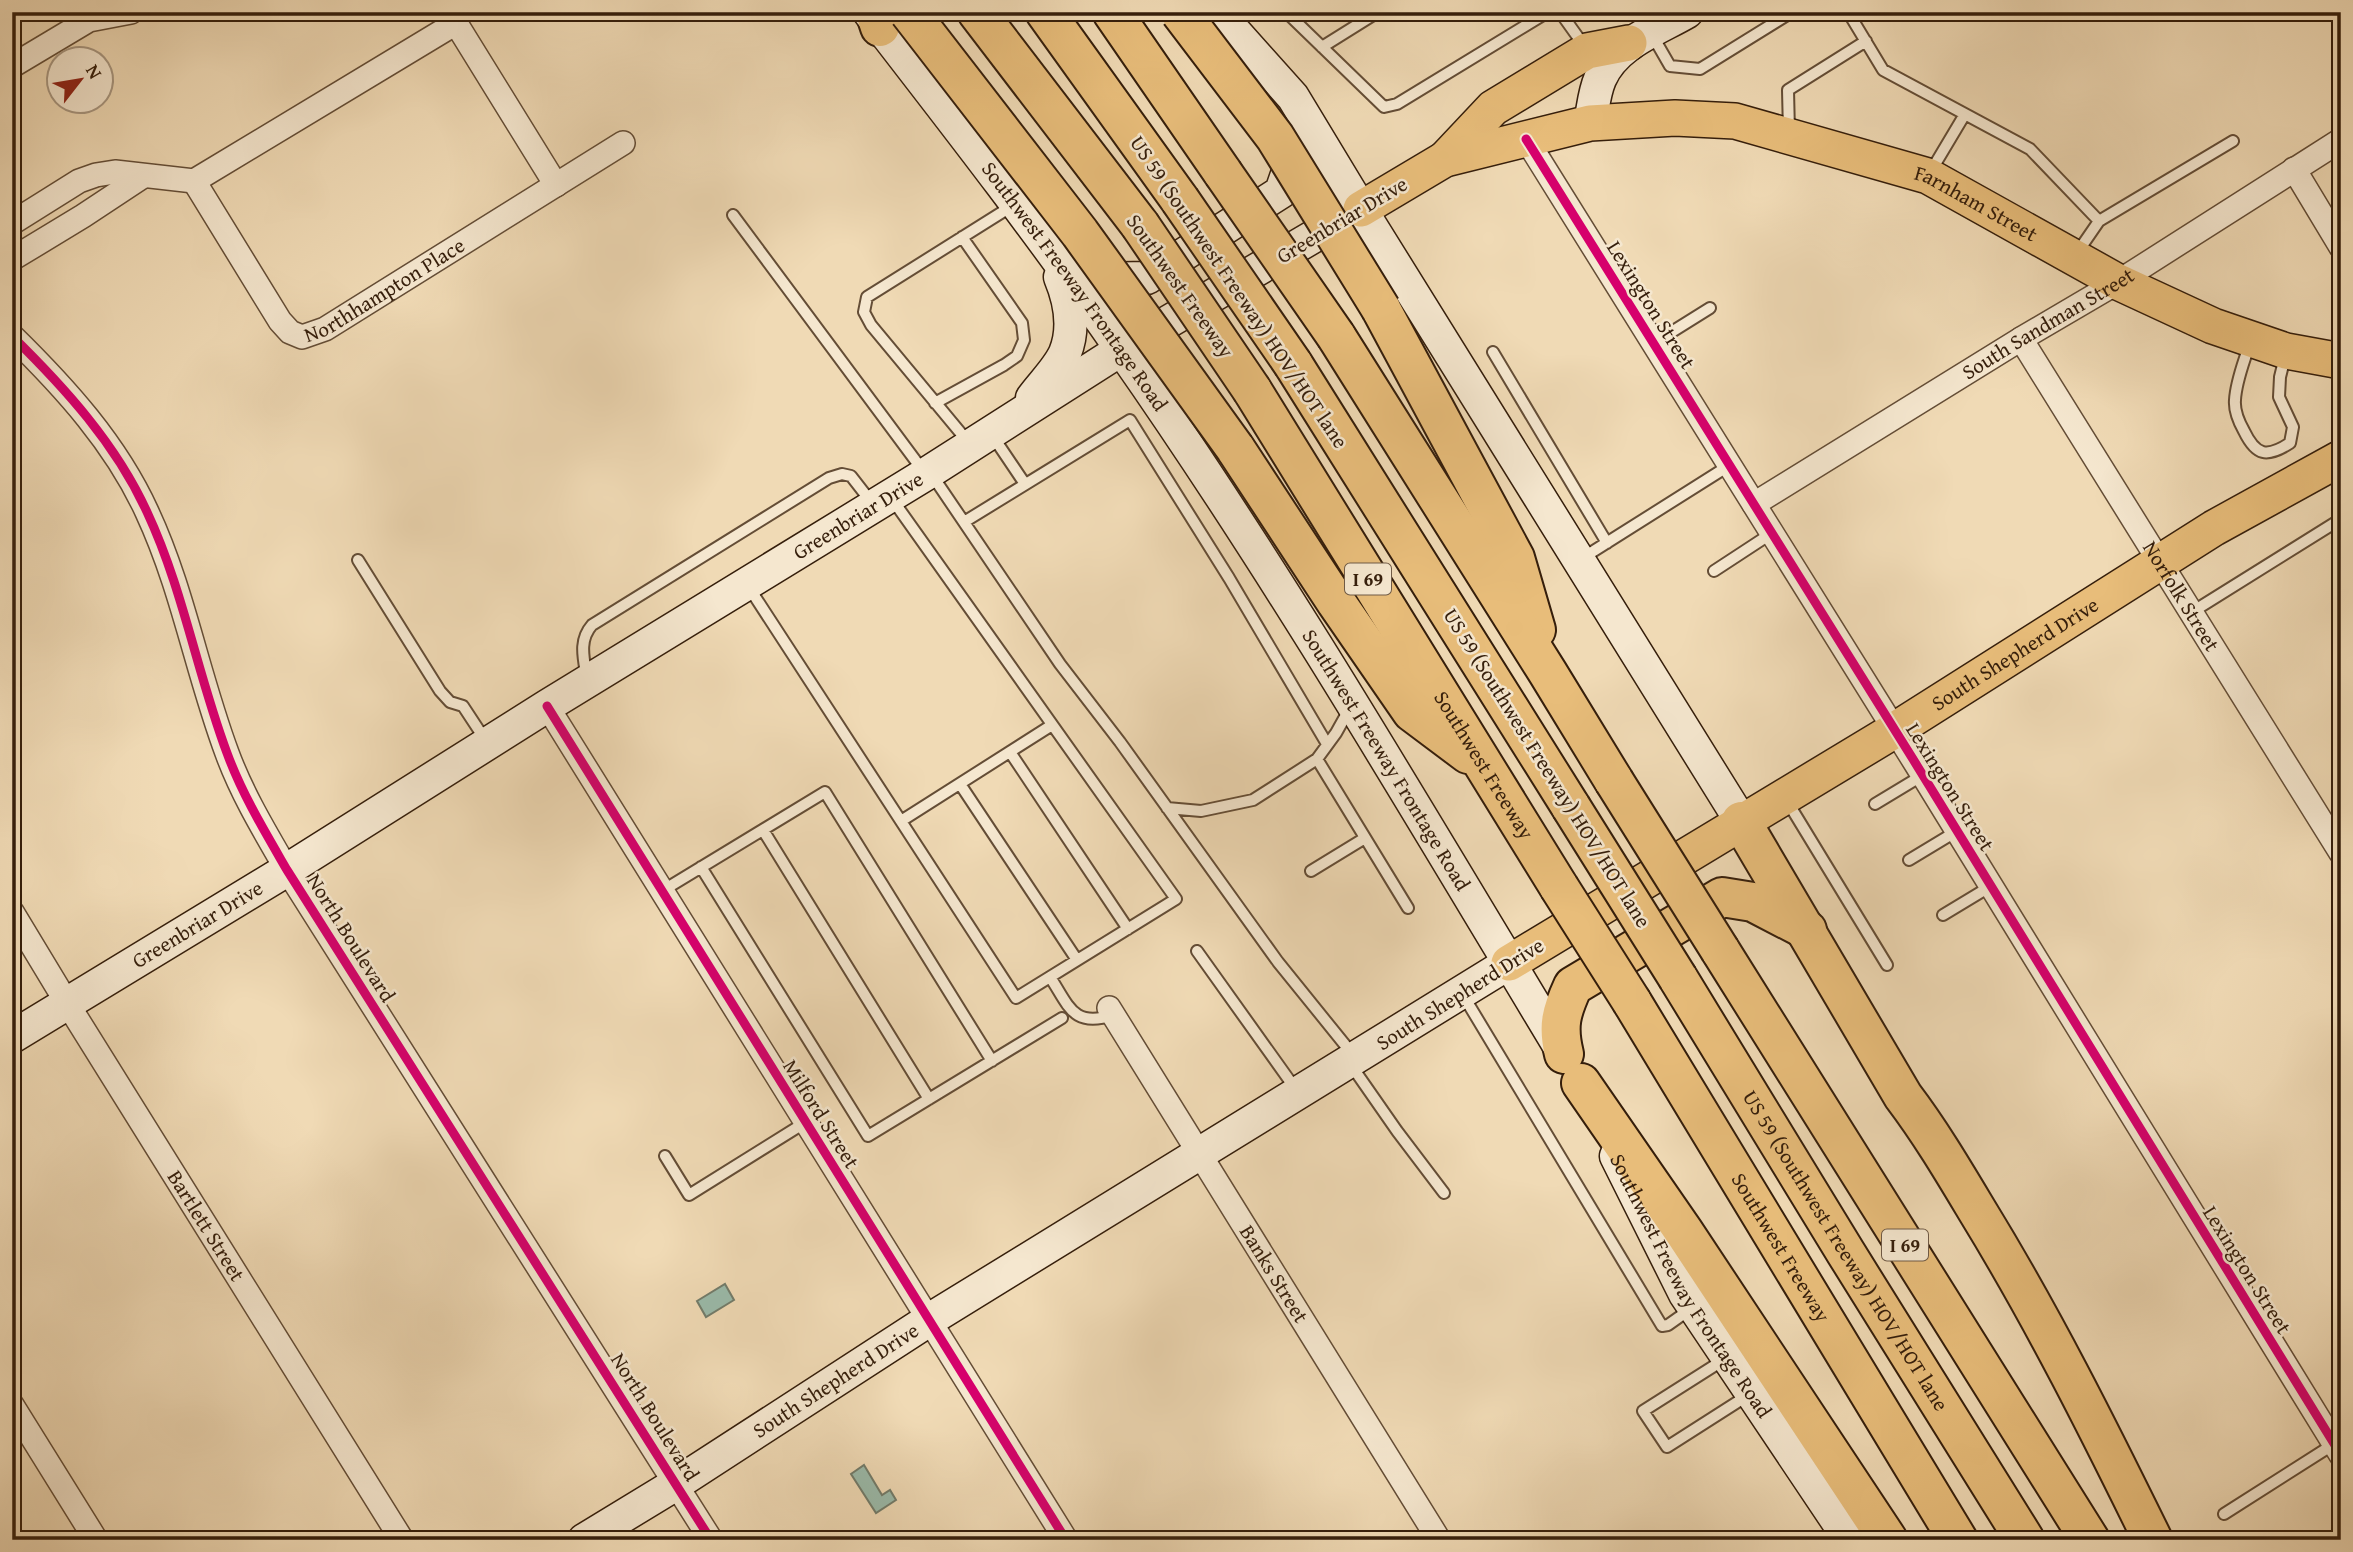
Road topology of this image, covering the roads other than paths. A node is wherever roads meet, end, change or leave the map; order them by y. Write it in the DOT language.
graph roads {
  1 [pos="131,12"];
  2 [pos="976,12"];
  3 [pos="1045,12"];
  4 [pos="1112,12"];
  5 [pos="1180,12"];
  6 [pos="1217,12"];
  7 [pos="1286,12"];
  8 [pos="1378,12"];
  9 [pos="1548,12"];
  10 [pos="1560,12"];
  11 [pos="1687,12"];
  12 [pos="1792,12"];
  13 [pos="1848,12"];
  14 [pos="91,16"];
  15 [pos="883,16"];
  16 [pos="453,18"];
  17 [pos="1640,38"];
  18 [pos="1244,39"];
  19 [pos="1866,41"];
  20 [pos="1322,47"];
  21 [pos="1587,51"];
  22 [pos="12,66"];
  23 [pos="1965,114"];
  24 [pos="1590,123"];
  25 [pos="1789,137"];
  26 [pos="1526,139"];
  27 [pos="2341,140"];
  28 [pos="2233,141"];
  29 [pos="622,143"];
  30 [pos="1445,159"];
  31 [pos="2294,169"];
  32 [pos="1928,176"];
  33 [pos="142,177"];
  34 [pos="194,181"];
  35 [pos="556,184"];
  36 [pos="1014,204"];
  37 [pos="40,206"];
  38 [pos="1361,209"];
  39 [pos="733,215"];
  40 [pos="2099,221"];
  41 [pos="12,223"];
  42 [pos="56,232"];
  43 [pos="962,237"];
  44 [pos="2341,247"];
  45 [pos="1048,250"];
  46 [pos="2074,258"];
  47 [pos="12,259"];
  48 [pos="2118,282"];
  49 [pos="1710,308"];
  50 [pos="12,336"];
  51 [pos="2021,339"];
  52 [pos="2251,340"];
  53 [pos="1654,343"];
  54 [pos="1122,349"];
  55 [pos="2286,351"];
  56 [pos="1493,352"];
  57 [pos="2341,361"];
  58 [pos="936,403"];
  59 [pos="1020,414"];
  60 [pos="980,439"];
  61 [pos="2341,458"];
  62 [pos="1730,465"];
  63 [pos="927,473"];
  64 [pos="1025,484"];
  65 [pos="882,501"];
  66 [pos="1754,504"];
  67 [pos="2341,519"];
  68 [pos="964,522"];
  69 [pos="1772,533"];
  70 [pos="1607,543"];
  71 [pos="358,560"];
  72 [pos="1580,561"];
  73 [pos="2160,561"];
  74 [pos="1714,570"];
  75 [pos="746,584"];
  76 [pos="2192,612"];
  77 [pos="1548,673"];
  78 [pos="587,681"];
  79 [pos="1352,704"];
  80 [pos="547,706"];
  81 [pos="1052,725"];
  82 [pos="1895,730"];
  83 [pos="488,743"];
  84 [pos="1327,744"];
  85 [pos="1010,752"];
  86 [pos="1317,759"];
  87 [pos="1486,768"];
  88 [pos="1923,775"];
  89 [pos="960,784"];
  90 [pos="1783,796"];
  91 [pos="1875,804"];
  92 [pos="1167,808"];
  93 [pos="901,821"];
  94 [pos="1741,821"];
  95 [pos="763,830"];
  96 [pos="1957,831"];
  97 [pos="1365,838"];
  98 [pos="2341,853"];
  99 [pos="1909,860"];
  100 [pos="701,867"];
  101 [pos="287,870"];
  102 [pos="1311,871"];
  103 [pos="1991,886"];
  104 [pos="662,891"];
  105 [pos="1408,908"];
  106 [pos="12,912"];
  107 [pos="1943,915"];
  108 [pos="1128,929"];
  109 [pos="1807,930"];
  110 [pos="1197,951"];
  111 [pos="1077,960"];
  112 [pos="1509,963"];
  113 [pos="1887,965"];
  114 [pos="1050,977"];
  115 [pos="1462,993"];
  116 [pos="67,1003"];
  117 [pos="1111,1011"];
  118 [pos="1062,1018"];
  119 [pos="12,1037"];
  120 [pos="992,1060"];
  121 [pos="1353,1061"];
  122 [pos="1572,1069"];
  123 [pos="1299,1094"];
  124 [pos="929,1099"];
  125 [pos="806,1122"];
  126 [pos="1200,1154"];
  127 [pos="666,1156"];
  128 [pos="1444,1193"];
  129 [pos="1694,1307"];
  130 [pos="929,1320"];
  131 [pos="1728,1357"];
  132 [pos="1752,1392"];
  133 [pos="12,1405"];
  134 [pos="2337,1449"];
  135 [pos="676,1483"];
  136 [pos="2224,1514"];
  137 [pos="96,1540"];
  138 [pos="402,1540"];
  139 [pos="584,1540"];
  140 [pos="711,1540"];
  141 [pos="1066,1540"];
  142 [pos="1439,1540"];
  143 [pos="1850,1540"];
  144 [pos="1888,1540"];
  145 [pos="1958,1540"];
  146 [pos="2025,1540"];
  147 [pos="2090,1540"];
  148 [pos="2153,1540"];
  1 -- 14 [label="street"];
  2 -- 87 [label="highway, Southwest Freeway / I 69, bridge"];
  3 -- 146 [label="highway, US 59 (Southwest Freeway) HOV/HOT lane, bridge"];
  4 -- 77 [label="highway, I 69, bridge"];
  5 -- 77 [label="highway, bridge"];
  6 -- 18 [label="main road"];
  7 -- 20 [label="lane"];
  8 -- 20 [label="lane"];
  9 -- 20 [label="lane"];
  10 -- 21 [label="lane"];
  11 -- 17 [label="main road"];
  12 -- 17 [label="lane"];
  13 -- 19 [label="lane"];
  14 -- 22 [label="street"];
  15 -- 36 [label="main road, Southwest Freeway Frontage Road"];
  15 -- 87 [label="highway, bridge"];
  16 -- 34 [label="street"];
  16 -- 35 [label="street"];
  17 -- 21 [label="main road"];
  17 -- 24 [label="main road"];
  18 -- 38 [label="main road"];
  18 -- 45 [label="main road"];
  19 -- 23 [label="lane"];
  19 -- 25 [label="lane"];
  21 -- 30 [label="main road"];
  23 -- 32 [label="lane"];
  23 -- 40 [label="lane"];
  24 -- 25 [label="main road, Farnham Street"];
  24 -- 26 [label="main road, Greenbriar Drive"];
  25 -- 32 [label="main road, Farnham Street"];
  26 -- 30 [label="main road, Greenbriar Drive"];
  26 -- 53 [label="street, Lexington Street"];
  27 -- 31 [label="street, South Sandman Street"];
  28 -- 40 [label="lane"];
  29 -- 35 [label="street, Northhampton Place"];
  30 -- 38 [label="main road, Greenbriar Drive"];
  31 -- 44 [label="street"];
  31 -- 48 [label="street, South Sandman Street"];
  32 -- 46 [label="main road, Farnham Street"];
  33 -- 34 [label="street"];
  33 -- 37 [label="street"];
  33 -- 42 [label="street"];
  34 -- 35 [label="street, Northhampton Place"];
  36 -- 43 [label="lane"];
  36 -- 45 [label="main road, Southwest Freeway Frontage Road"];
  37 -- 41 [label="street"];
  37 -- 42 [label="street"];
  38 -- 54 [label="main road, Greenbriar Drive"];
  38 -- 72 [label="main road"];
  39 -- 63 [label="lane"];
  40 -- 46 [label="lane"];
  42 -- 47 [label="street"];
  43 -- 58 [label="lane"];
  43 -- 58 [label="lane"];
  45 -- 54 [label="main road, Southwest Freeway Frontage Road"];
  45 -- 59 [label="main road"];
  46 -- 48 [label="main road, Farnham Street"];
  48 -- 51 [label="street, South Sandman Street"];
  48 -- 52 [label="main road, Farnham Street"];
  49 -- 53 [label="lane"];
  50 -- 101 [label="street, North Boulevard"];
  51 -- 66 [label="street, South Sandman Street"];
  51 -- 73 [label="street, Norfolk Street"];
  52 -- 55 [label="main road, Farnham Street"];
  52 -- 55 [label="lane"];
  53 -- 62 [label="street, Lexington Street"];
  54 -- 59 [label="main road, Greenbriar Drive"];
  54 -- 79 [label="main road, Southwest Freeway Frontage Road"];
  55 -- 57 [label="main road, Farnham Street"];
  56 -- 70 [label="lane"];
  58 -- 60 [label="lane"];
  59 -- 60 [label="main road, Greenbriar Drive"];
  60 -- 63 [label="main road, Greenbriar Drive"];
  60 -- 64 [label="lane"];
  61 -- 73 [label="main road, South Shepherd Drive"];
  62 -- 66 [label="street, Lexington Street"];
  62 -- 70 [label="lane"];
  63 -- 65 [label="main road, Greenbriar Drive"];
  63 -- 68 [label="lane"];
  64 -- 68 [label="lane"];
  64 -- 84 [label="lane"];
  65 -- 75 [label="main road, Greenbriar Drive"];
  65 -- 78 [label="lane"];
  65 -- 81 [label="lane"];
  66 -- 69 [label="street, Lexington Street"];
  67 -- 76 [label="lane"];
  68 -- 92 [label="lane"];
  69 -- 74 [label="lane"];
  69 -- 82 [label="street, Lexington Street"];
  70 -- 72 [label="lane"];
  71 -- 83 [label="lane"];
  72 -- 94 [label="main road"];
  73 -- 76 [label="street, Norfolk Street"];
  73 -- 82 [label="main road, South Shepherd Drive"];
  75 -- 78 [label="main road, Greenbriar Drive"];
  75 -- 93 [label="lane"];
  76 -- 98 [label="street, Norfolk Street"];
  77 -- 147 [label="highway, I 69, bridge"];
  78 -- 80 [label="main road, Greenbriar Drive"];
  79 -- 84 [label="lane"];
  79 -- 112 [label="main road, Southwest Freeway Frontage Road"];
  80 -- 83 [label="main road, Greenbriar Drive"];
  80 -- 104 [label="street, Milford Street"];
  81 -- 85 [label="lane"];
  81 -- 108 [label="lane"];
  82 -- 88 [label="street, Lexington Street"];
  82 -- 90 [label="main road, South Shepherd Drive"];
  83 -- 101 [label="main road, Greenbriar Drive"];
  84 -- 86 [label="lane"];
  85 -- 89 [label="lane"];
  85 -- 108 [label="lane"];
  86 -- 92 [label="lane"];
  86 -- 97 [label="lane"];
  87 -- 145 [label="highway, Southwest Freeway / I 69, bridge"];
  88 -- 91 [label="lane"];
  88 -- 96 [label="street, Lexington Street"];
  89 -- 93 [label="lane"];
  89 -- 111 [label="lane"];
  90 -- 94 [label="main road, South Shepherd Drive"];
  90 -- 113 [label="lane"];
  92 -- 121 [label="lane"];
  93 -- 114 [label="lane"];
  94 -- 109 [label="highway"];
  94 -- 112 [label="main road, South Shepherd Drive"];
  95 -- 100 [label="lane"];
  95 -- 120 [label="lane"];
  95 -- 124 [label="lane"];
  96 -- 99 [label="lane"];
  96 -- 103 [label="street, Lexington Street"];
  97 -- 102 [label="lane"];
  97 -- 105 [label="lane"];
  100 -- 104 [label="lane"];
  100 -- 124 [label="lane"];
  101 -- 116 [label="main road, Greenbriar Drive"];
  101 -- 135 [label="street, North Boulevard"];
  103 -- 107 [label="lane"];
  103 -- 134 [label="street, Lexington Street"];
  104 -- 125 [label="street, Milford Street"];
  106 -- 116 [label="street, Bartlett Street"];
  108 -- 111 [label="lane"];
  109 -- 122 [label="highway"];
  109 -- 148 [label="highway"];
  110 -- 123 [label="lane"];
  111 -- 114 [label="lane"];
  112 -- 115 [label="main road, South Shepherd Drive"];
  112 -- 122 [label="main road, Southwest Freeway Frontage Road"];
  114 -- 117 [label="lane"];
  115 -- 121 [label="main road, South Shepherd Drive"];
  115 -- 129 [label="lane"];
  116 -- 119 [label="main road, Greenbriar Drive"];
  116 -- 138 [label="street, Bartlett Street"];
  117 -- 126 [label="street, Banks Street"];
  118 -- 120 [label="lane"];
  120 -- 124 [label="lane"];
  121 -- 123 [label="main road, South Shepherd Drive"];
  121 -- 128 [label="lane"];
  122 -- 129 [label="main road, Southwest Freeway Frontage Road"];
  122 -- 144 [label="highway"];
  123 -- 126 [label="main road, South Shepherd Drive"];
  125 -- 127 [label="lane"];
  125 -- 130 [label="street, Milford Street"];
  126 -- 130 [label="main road, South Shepherd Drive"];
  126 -- 142 [label="street, Banks Street"];
  129 -- 131 [label="main road, Southwest Freeway Frontage Road"];
  130 -- 135 [label="main road, South Shepherd Drive"];
  130 -- 141 [label="street, Milford Street"];
  131 -- 132 [label="main road, Southwest Freeway Frontage Road"];
  131 -- 132 [label="lane"];
  132 -- 143 [label="main road, Southwest Freeway Frontage Road"];
  133 -- 137 [label="street"];
  134 -- 136 [label="lane"];
  135 -- 139 [label="main road, South Shepherd Drive"];
  135 -- 140 [label="street, North Boulevard"];
}
